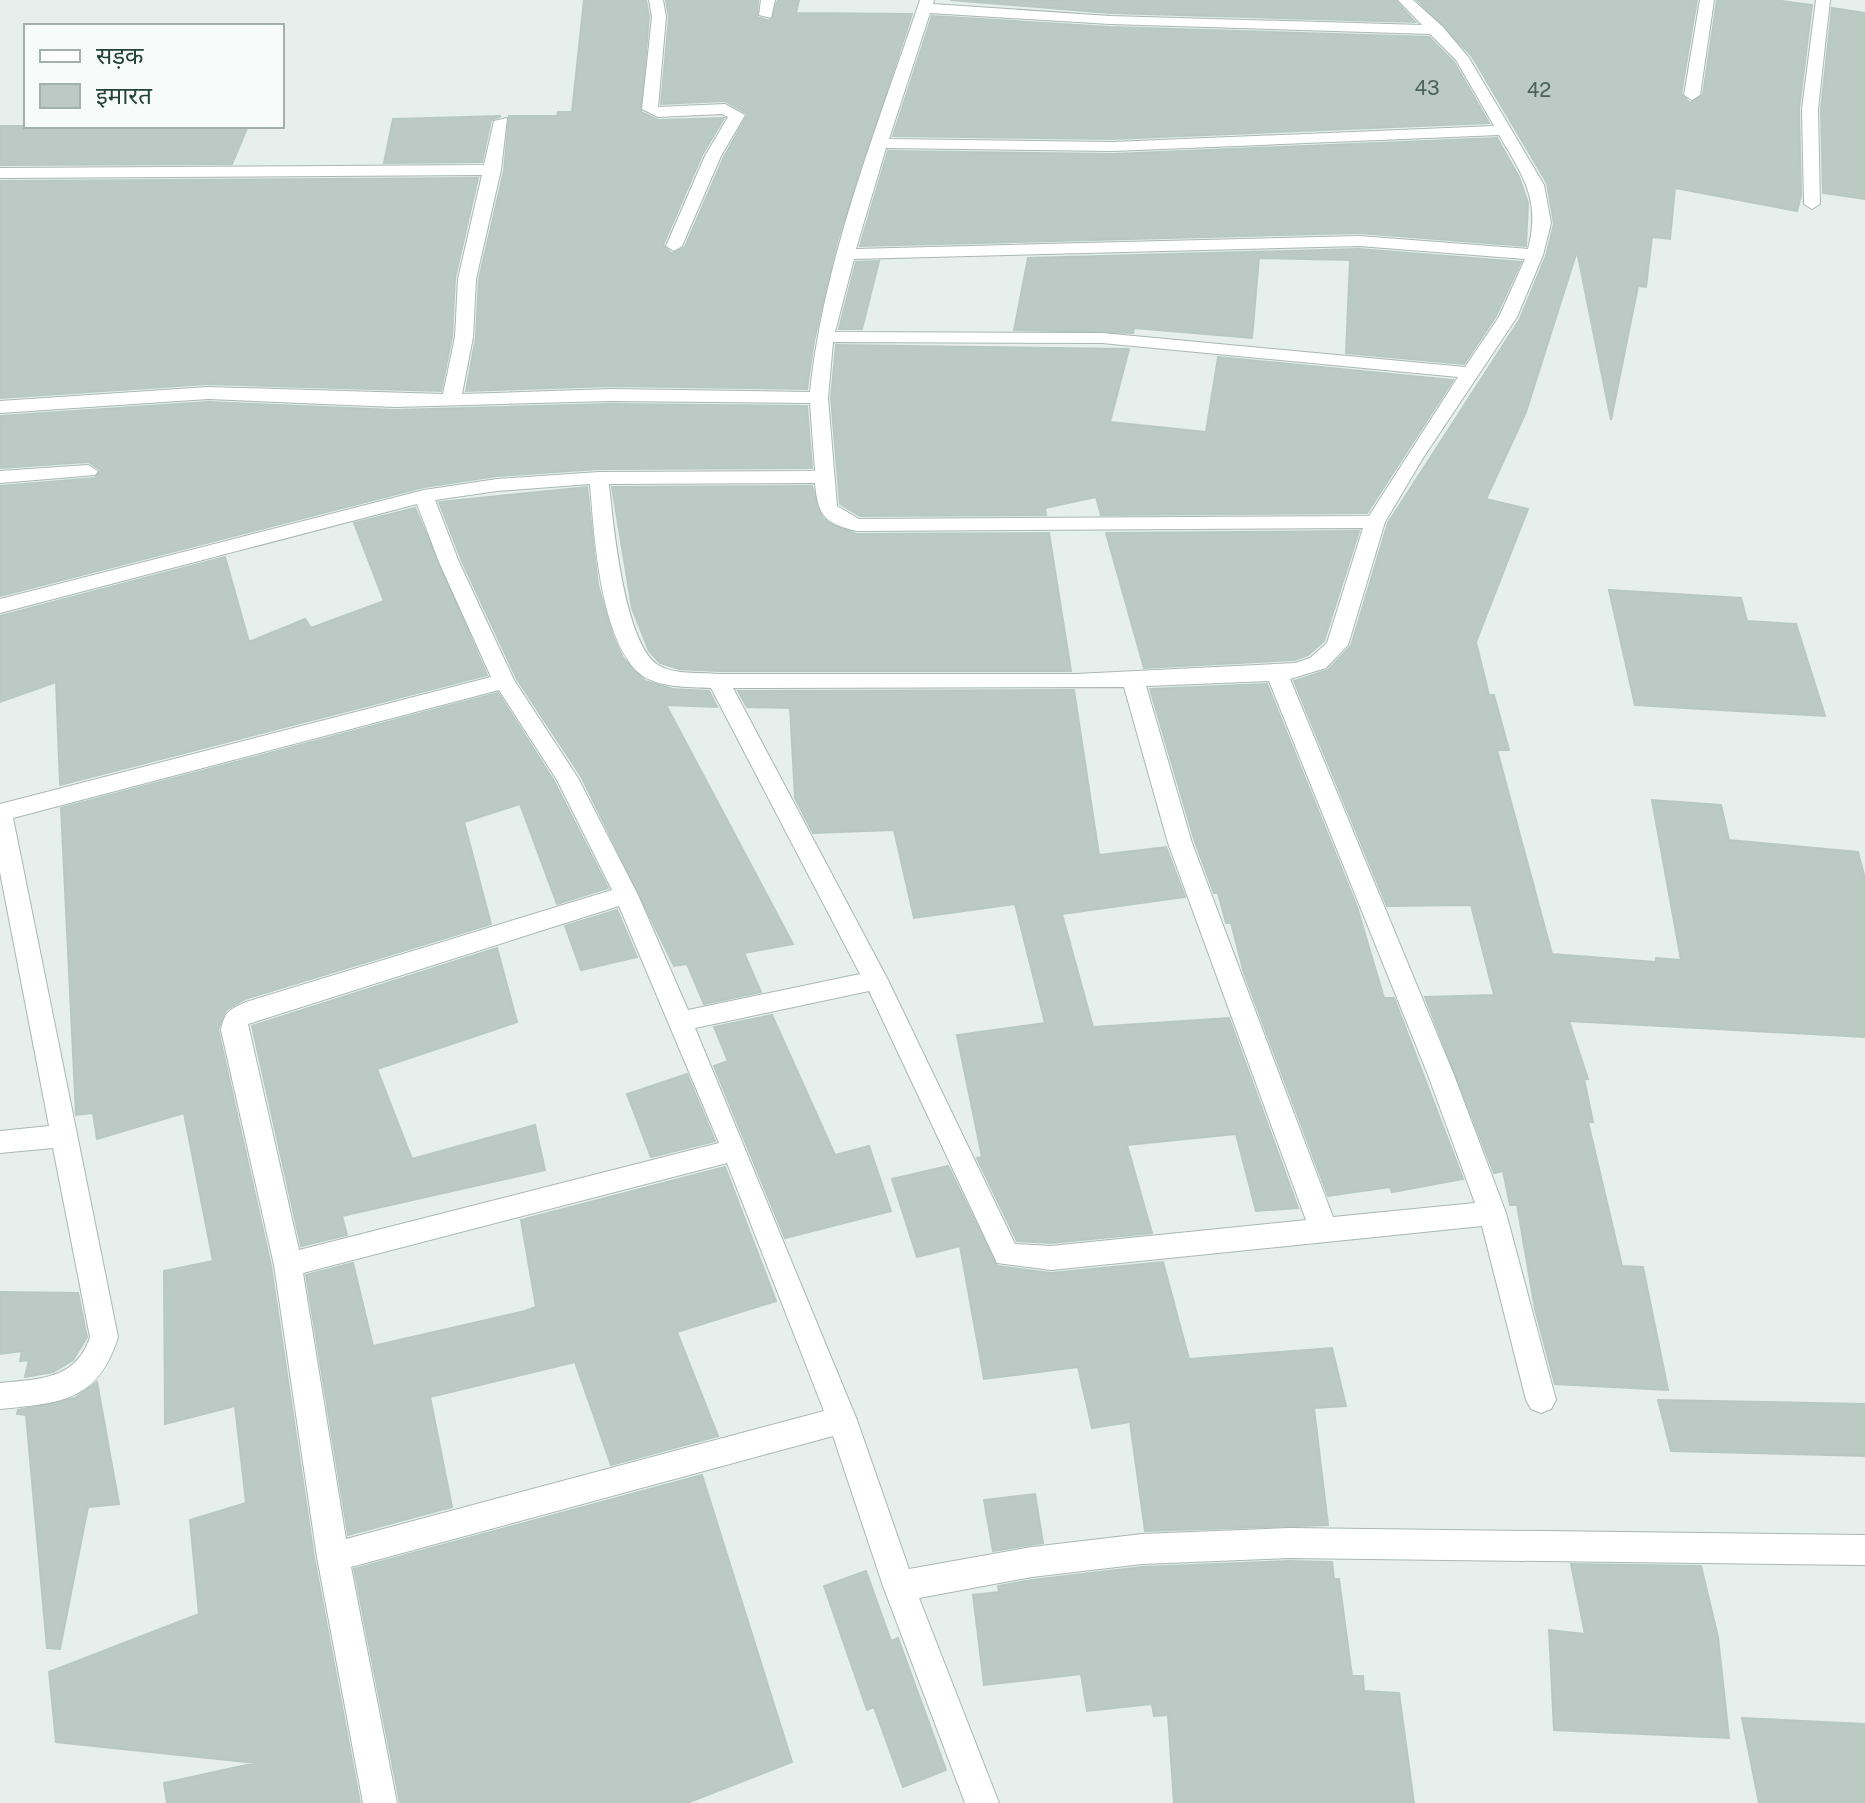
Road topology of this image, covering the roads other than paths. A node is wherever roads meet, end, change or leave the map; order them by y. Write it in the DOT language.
graph roads {
  1 [pos="656,0"];
  2 [pos="1405,0"];
  3 [pos="1707,0"];
  4 [pos="1823,0"];
  5 [pos="926,4"];
  6 [pos="1438,30"];
  7 [pos="1692,95"];
  8 [pos="502,121"];
  9 [pos="1503,130"];
  10 [pos="879,143"];
  11 [pos="493,170"];
  12 [pos="0,173"];
  13 [pos="1812,204"];
  14 [pos="674,246"];
  15 [pos="848,254"];
  16 [pos="1535,255"];
  17 [pos="825,337"];
  18 [pos="1471,373"];
  19 [pos="819,398"];
  20 [pos="451,400"];
  21 [pos="0,407"];
  22 [pos="88,471"];
  23 [pos="0,477"];
  24 [pos="824,477"];
  25 [pos="599,478"];
  26 [pos="424,496"];
  27 [pos="1375,522"];
  28 [pos="0,606"];
  29 [pos="1277,674"];
  30 [pos="1133,679"];
  31 [pos="504,681"];
  32 [pos="718,681"];
  33 [pos="0,813"];
  34 [pos="6,886"];
  35 [pos="626,895"];
  36 [pos="876,980"];
  37 [pos="680,1021"];
  38 [pos="64,1136"];
  39 [pos="0,1142"];
  40 [pos="735,1150"];
  41 [pos="1492,1213"];
  42 [pos="1323,1228"];
  43 [pos="288,1265"];
  44 [pos="0,1396"];
  45 [pos="1541,1400"];
  46 [pos="842,1420"];
  47 [pos="1865,1550"];
  48 [pos="333,1557"];
  49 [pos="899,1586"];
  50 [pos="380,1803"];
  51 [pos="982,1803"];
  1 -- 14 [label="street"];
  2 -- 6 [label="street"];
  3 -- 7 [label="street"];
  4 -- 13 [label="street"];
  5 -- 6 [label="street"];
  5 -- 10 [label="street"];
  6 -- 9 [label="street"];
  8 -- 11 [label="street"];
  9 -- 10 [label="street"];
  9 -- 16 [label="street"];
  10 -- 15 [label="street"];
  11 -- 12 [label="street"];
  11 -- 20 [label="street"];
  15 -- 16 [label="street"];
  15 -- 17 [label="street"];
  16 -- 18 [label="street"];
  17 -- 18 [label="street"];
  17 -- 19 [label="street"];
  18 -- 27 [label="street"];
  19 -- 20 [label="street"];
  19 -- 24 [label="street"];
  20 -- 21 [label="street"];
  22 -- 23 [label="street"];
  24 -- 25 [label="street"];
  24 -- 27 [label="street"];
  25 -- 26 [label="street"];
  25 -- 32 [label="street"];
  26 -- 28 [label="street"];
  26 -- 31 [label="street"];
  27 -- 29 [label="street"];
  29 -- 30 [label="street"];
  29 -- 41 [label="street"];
  30 -- 32 [label="street"];
  30 -- 42 [label="street"];
  31 -- 33 [label="street"];
  31 -- 35 [label="street"];
  32 -- 36 [label="street"];
  33 -- 34 [label="street"];
  34 -- 38 [label="street"];
  35 -- 37 [label="street"];
  35 -- 43 [label="street"];
  36 -- 37 [label="street"];
  36 -- 42 [label="street"];
  37 -- 40 [label="street"];
  38 -- 39 [label="street"];
  38 -- 44 [label="street"];
  40 -- 43 [label="street"];
  40 -- 46 [label="street"];
  41 -- 42 [label="street"];
  41 -- 45 [label="street"];
  43 -- 48 [label="street"];
  46 -- 48 [label="street"];
  46 -- 49 [label="street"];
  47 -- 49 [label="street"];
  48 -- 50 [label="street"];
  49 -- 51 [label="street"];
}
